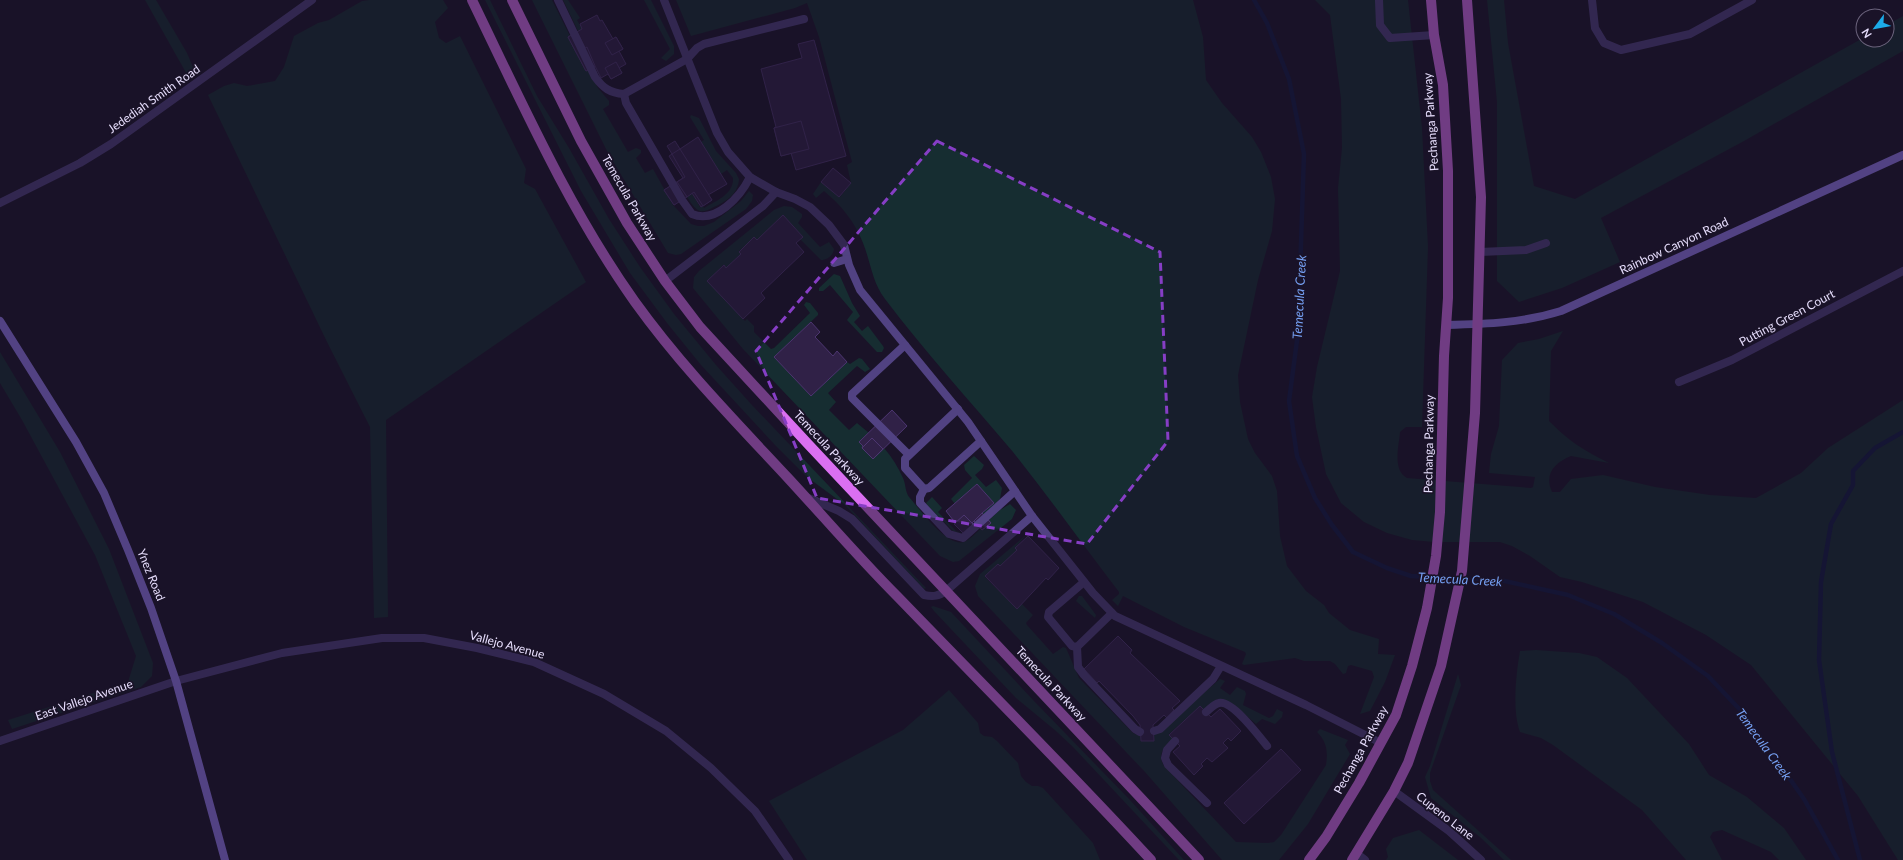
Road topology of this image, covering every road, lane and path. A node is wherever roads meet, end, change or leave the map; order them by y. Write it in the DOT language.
graph roads {
  1 [pos="312,0"];
  2 [pos="472,0"];
  3 [pos="512,0"];
  4 [pos="558,0"];
  5 [pos="664,0"];
  6 [pos="1379,0"];
  7 [pos="1431,0"];
  8 [pos="1467,0"];
  9 [pos="1592,0"];
  10 [pos="1752,0"];
  11 [pos="804,20"];
  12 [pos="1434,35"];
  13 [pos="687,60"];
  14 [pos="624,94"];
  15 [pos="1903,155"];
  16 [pos="750,177"];
  17 [pos="776,192"];
  18 [pos="0,203"];
  19 [pos="1546,243"];
  20 [pos="1480,252"];
  21 [pos="847,259"];
  22 [pos="834,263"];
  23 [pos="1903,271"];
  24 [pos="665,281"];
  25 [pos="0,321"];
  26 [pos="1478,324"];
  27 [pos="1446,325"];
  28 [pos="905,345"];
  29 [pos="1679,382"];
  30 [pos="958,409"];
  31 [pos="981,441"];
  32 [pos="909,455"];
  33 [pos="924,489"];
  34 [pos="1015,491"];
  35 [pos="805,497"];
  36 [pos="1032,516"];
  37 [pos="1084,582"];
  38 [pos="946,591"];
  39 [pos="1112,613"];
  40 [pos="1077,647"];
  41 [pos="1221,666"];
  42 [pos="176,681"];
  43 [pos="1206,712"];
  44 [pos="1154,731"];
  45 [pos="1140,732"];
  46 [pos="0,740"];
  47 [pos="1175,741"];
  48 [pos="1381,743"];
  49 [pos="1267,746"];
  50 [pos="1394,791"];
  51 [pos="1207,803"];
  52 [pos="1354,856"];
  53 [pos="225,860"];
  54 [pos="789,860"];
  55 [pos="1151,860"];
  56 [pos="1199,860"];
  57 [pos="1309,860"];
  58 [pos="1365,860"];
  59 [pos="1481,860"];
  1 -- 18 [label="street, Jedediah Smith Road"];
  2 -- 35 [label="main road"];
  3 -- 24 [label="main road, Temecula Parkway"];
  4 -- 14 [label="street"];
  5 -- 13 [label="street"];
  6 -- 12 [label="street"];
  7 -- 12 [label="main road, Pechanga Parkway"];
  8 -- 20 [label="main road"];
  9 -- 10 [label="street"];
  11 -- 13 [label="street"];
  12 -- 27 [label="main road, Pechanga Parkway"];
  13 -- 14 [label="street"];
  13 -- 16 [label="street"];
  14 -- 16 [label="street"];
  15 -- 26 [label="main road, Rainbow Canyon Road"];
  16 -- 17 [label="street"];
  17 -- 21 [label="street"];
  17 -- 24 [label="street"];
  19 -- 20 [label="street"];
  20 -- 26 [label="main road"];
  21 -- 22 [label="street"];
  21 -- 28 [label="street"];
  23 -- 29 [label="street, Putting Green Court"];
  24 -- 38 [label="main road, Temecula Parkway"];
  25 -- 42 [label="main road, Ynez Road"];
  26 -- 27 [label="main road, Rainbow Canyon Road"];
  26 -- 50 [label="main road"];
  27 -- 48 [label="main road, Pechanga Parkway"];
  28 -- 30 [label="street"];
  28 -- 32 [label="street"];
  30 -- 31 [label="street"];
  30 -- 32 [label="street"];
  31 -- 33 [label="street"];
  31 -- 34 [label="street"];
  32 -- 33 [label="street"];
  33 -- 34 [label="street"];
  34 -- 36 [label="street"];
  35 -- 38 [label="street"];
  35 -- 55 [label="main road"];
  36 -- 37 [label="street"];
  36 -- 38 [label="street"];
  37 -- 39 [label="street"];
  37 -- 40 [label="street"];
  38 -- 56 [label="main road, Temecula Parkway"];
  39 -- 40 [label="street"];
  39 -- 41 [label="street"];
  40 -- 45 [label="street"];
  41 -- 44 [label="street"];
  41 -- 48 [label="street"];
  42 -- 46 [label="street, East Vallejo Avenue"];
  42 -- 53 [label="main road, Ynez Road"];
  42 -- 54 [label="street, Vallejo Avenue"];
  43 -- 49 [label="street"];
  47 -- 51 [label="street"];
  48 -- 57 [label="main road, Pechanga Parkway"];
  50 -- 52 [label="main road"];
  50 -- 59 [label="street, Cupeno Lane"];
  52 -- 58 [label="street"];
}
